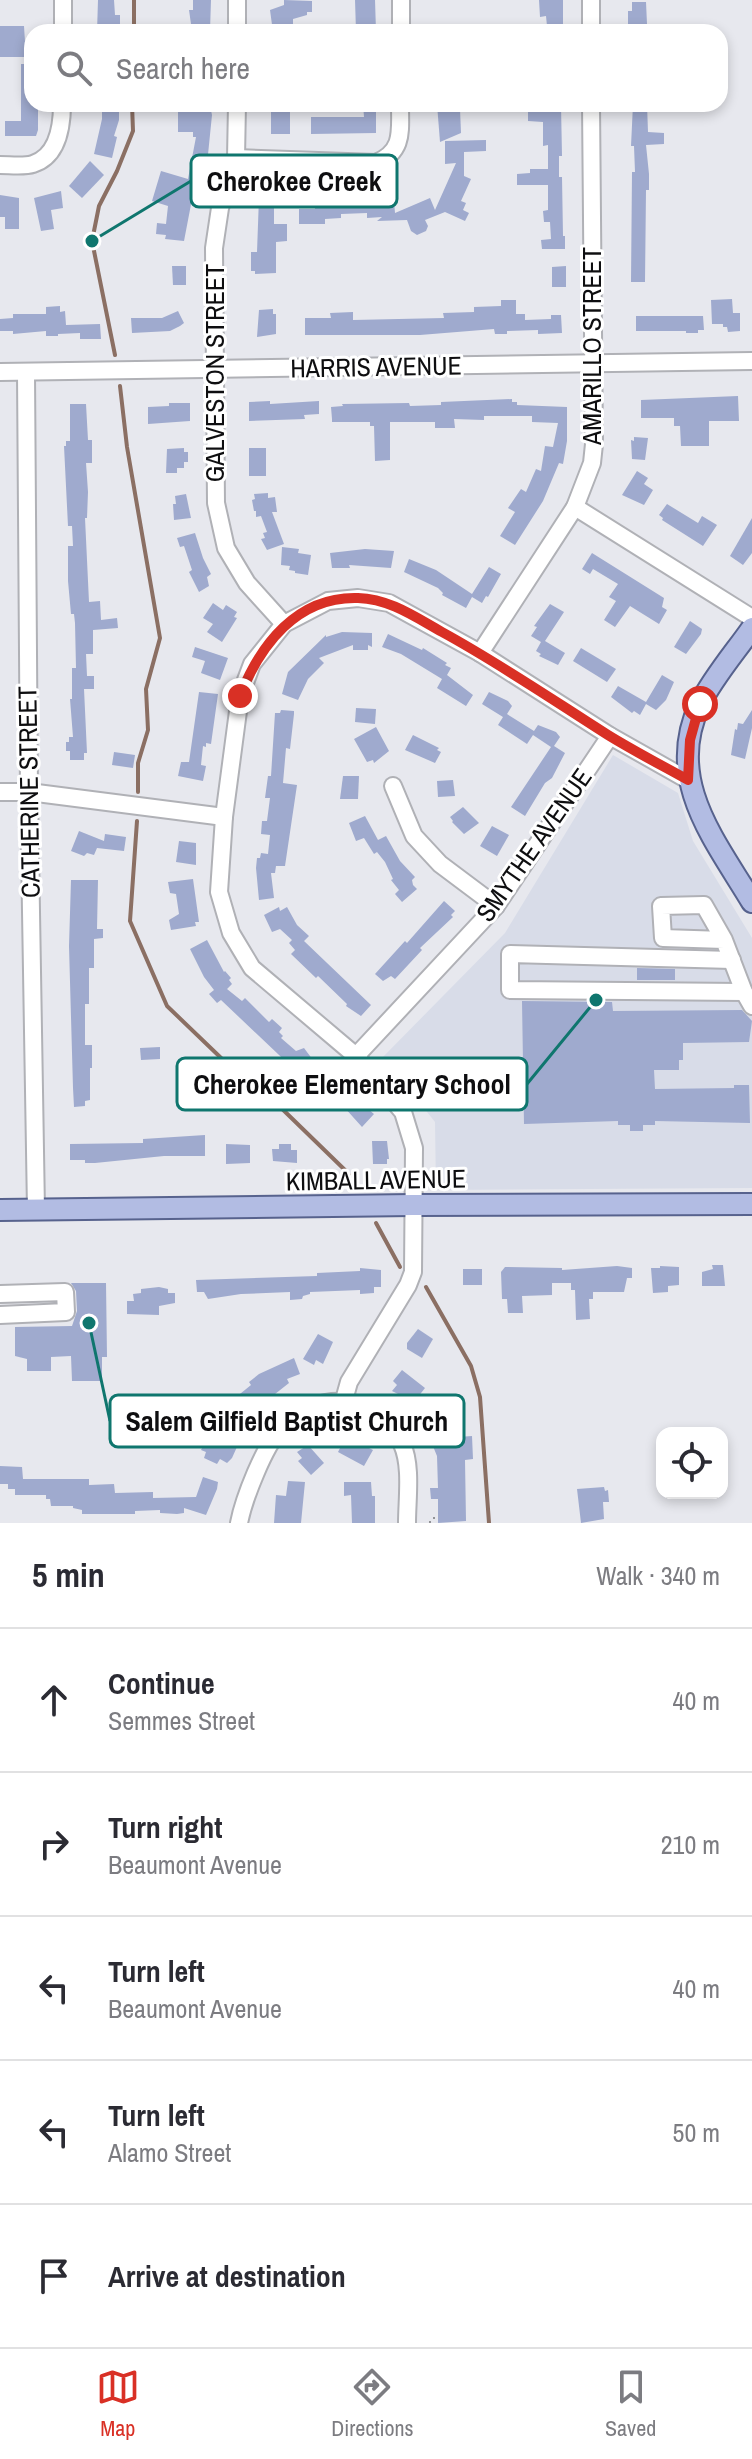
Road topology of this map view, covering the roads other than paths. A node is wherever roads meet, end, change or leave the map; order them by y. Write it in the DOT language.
graph roads {
  1 [pos="63,0"];
  2 [pos="237,0"];
  3 [pos="401,0"];
  4 [pos="591,0"];
  5 [pos="63,24"];
  6 [pos="237,24"];
  7 [pos="401,24"];
  8 [pos="591,24"];
  9 [pos="62,112"];
  10 [pos="237,112"];
  11 [pos="400,112"];
  12 [pos="591,112"];
  13 [pos="236,158"];
  14 [pos="0,165"];
  15 [pos="752,361"];
  16 [pos="593,364"];
  17 [pos="214,369"];
  18 [pos="0,372"];
  19 [pos="26,373"];
  20 [pos="575,507"];
  21 [pos="752,618"];
  22 [pos="284,624"];
  23 [pos="752,628"];
  24 [pos="480,653"];
  25 [pos="610,736"];
  26 [pos="688,780"];
  27 [pos="393,786"];
  28 [pos="0,792"];
  29 [pos="29,792"];
  30 [pos="224,817"];
  31 [pos="752,902"];
  32 [pos="496,906"];
  33 [pos="724,940"];
  34 [pos="732,960"];
  35 [pos="748,999"];
  36 [pos="356,1056"];
  37 [pos="752,1204"];
  38 [pos="413,1205"];
  39 [pos="0,1210"];
  40 [pos="36,1210"];
  41 [pos="0,1294"];
  42 [pos="0,1315"];
  43 [pos="344,1400"];
  44 [pos="239,1523"];
  45 [pos="407,1523"];
  1 -- 5 [label="street"];
  2 -- 6 [label="street"];
  3 -- 7 [label="street"];
  4 -- 8 [label="street"];
  9 -- 14 [label="street"];
  10 -- 13 [label="street, GALVESTON STREET"];
  11 -- 13 [label="street"];
  12 -- 16 [label="street, AMARILLO STREET"];
  13 -- 17 [label="street, GALVESTON STREET"];
  15 -- 16 [label="street, HARRIS AVENUE"];
  16 -- 17 [label="street, HARRIS AVENUE"];
  16 -- 20 [label="street, AMARILLO STREET"];
  17 -- 19 [label="street, HARRIS AVENUE"];
  17 -- 22 [label="street, GALVESTON STREET"];
  18 -- 19 [label="street, HARRIS AVENUE"];
  19 -- 29 [label="street, CATHERINE STREET"];
  20 -- 21 [label="street"];
  20 -- 24 [label="street, AMARILLO STREET"];
  22 -- 24 [label="street"];
  22 -- 30 [label="street"];
  23 -- 26 [label="main road"];
  24 -- 25 [label="street"];
  25 -- 26 [label="street"];
  25 -- 32 [label="street, SMYTHE AVENUE"];
  26 -- 31 [label="main road"];
  27 -- 32 [label="street"];
  28 -- 29 [label="street"];
  29 -- 30 [label="street"];
  29 -- 40 [label="street, CATHERINE STREET"];
  30 -- 36 [label="street"];
  32 -- 36 [label="street, SMYTHE AVENUE"];
  33 -- 34 [label="street"];
  34 -- 35 [label="street"];
  34 -- 35 [label="street"];
  36 -- 38 [label="street"];
  37 -- 38 [label="main road, KIMBALL AVENUE"];
  38 -- 40 [label="main road, KIMBALL AVENUE"];
  38 -- 43 [label="street"];
  39 -- 40 [label="main road, KIMBALL AVENUE"];
  41 -- 42 [label="street"];
  43 -- 44 [label="street"];
  43 -- 45 [label="street"];
}
